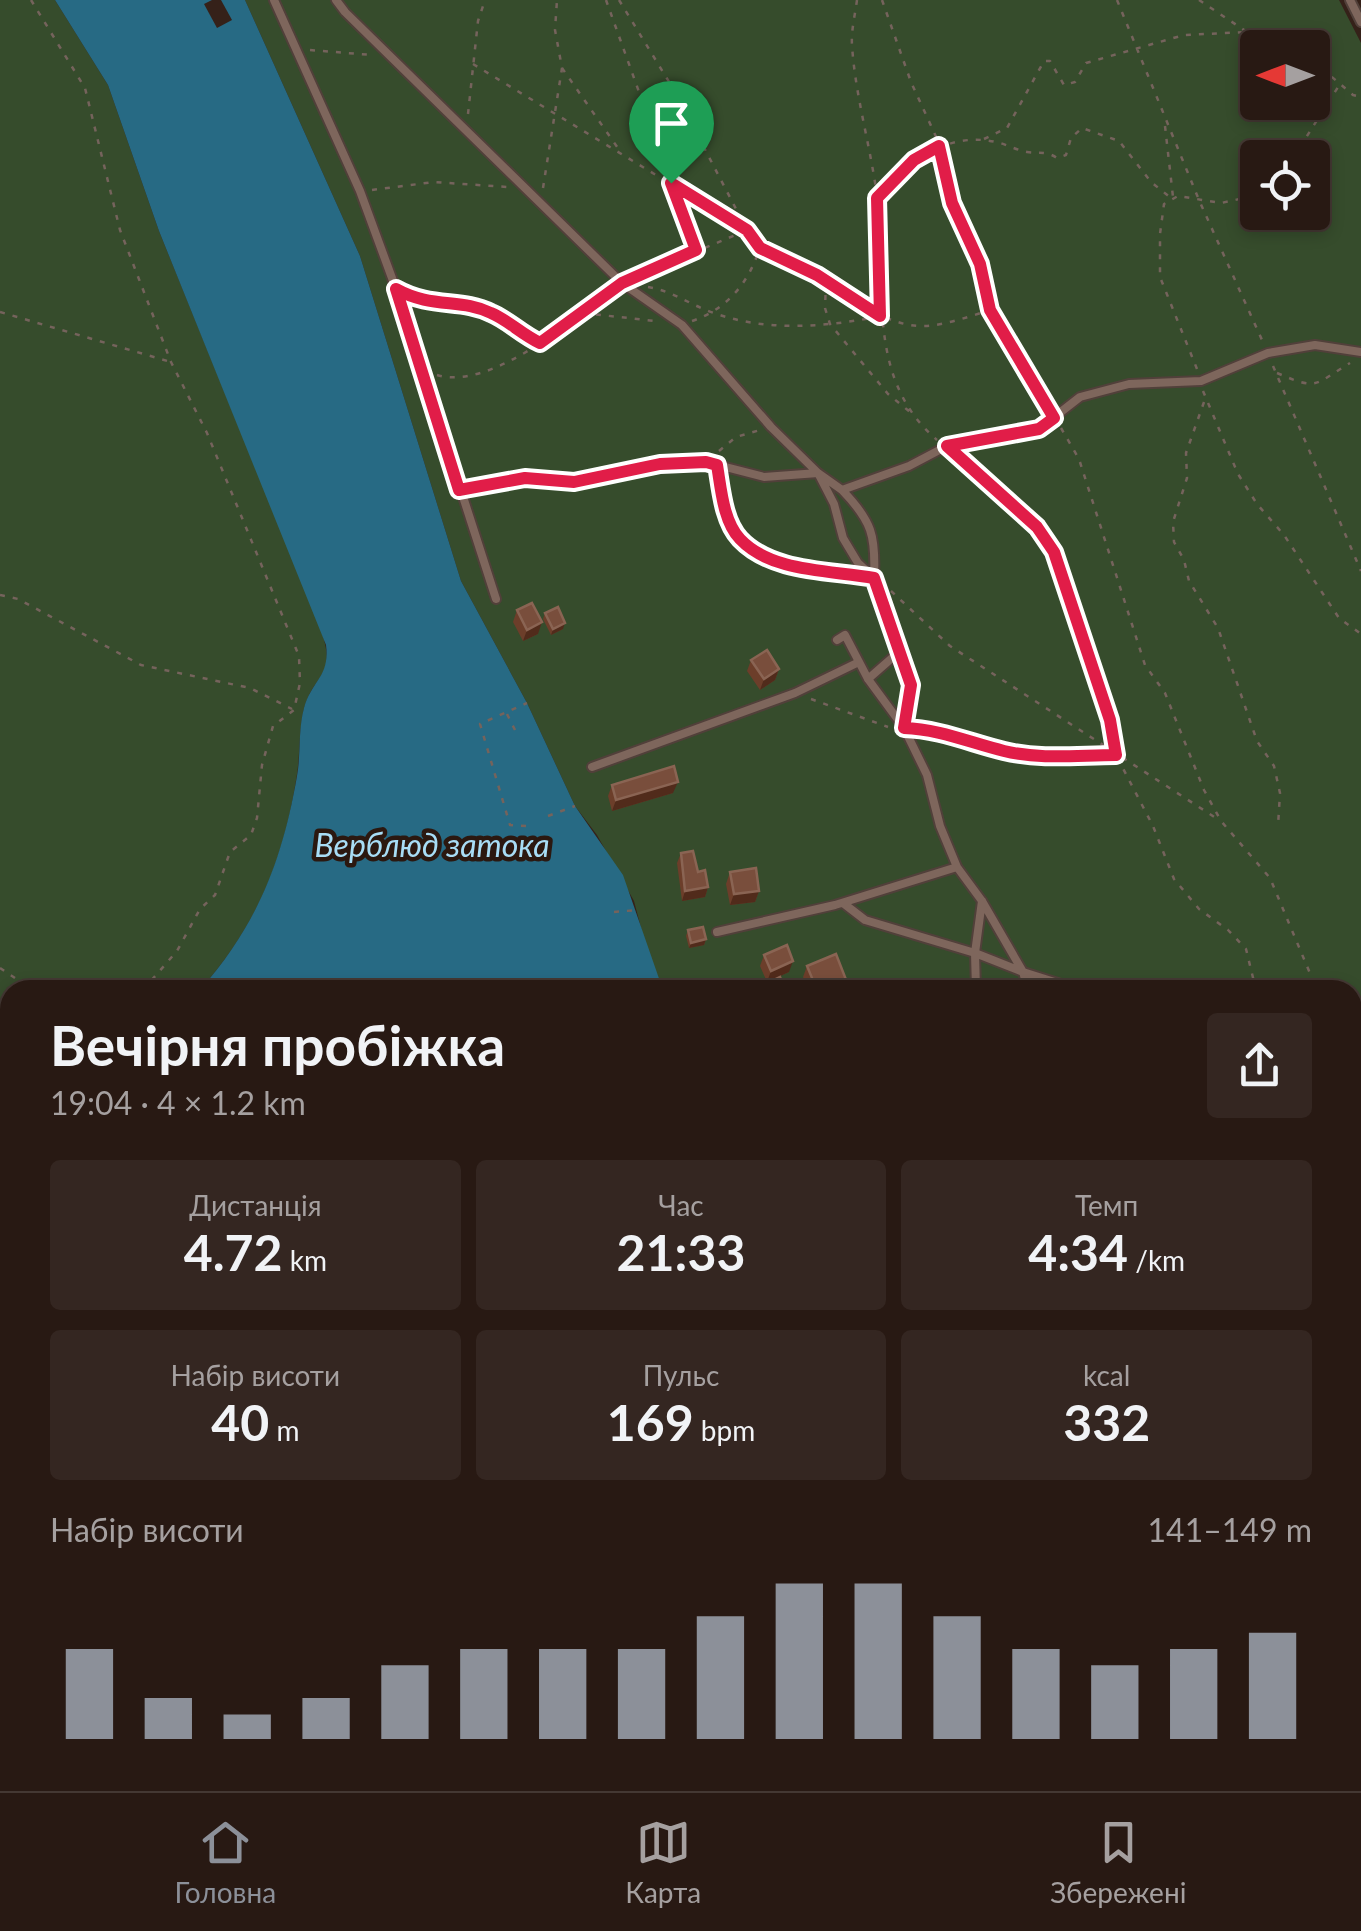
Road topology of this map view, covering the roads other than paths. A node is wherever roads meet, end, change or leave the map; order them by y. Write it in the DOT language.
graph roads {
  1 [pos="274,0"];
  2 [pos="336,0"];
  3 [pos="348,0"];
  4 [pos="1350,0"];
  5 [pos="344,12"];
  6 [pos="1361,22"];
  7 [pos="1358,352"];
  8 [pos="818,473"];
  9 [pos="459,490"];
  10 [pos="842,490"];
  11 [pos="874,578"];
  12 [pos="496,598"];
  13 [pos="837,640"];
  14 [pos="900,652"];
  15 [pos="859,662"];
  16 [pos="868,679"];
  17 [pos="904,728"];
  18 [pos="592,767"];
  19 [pos="957,867"];
  20 [pos="982,901"];
  21 [pos="843,903"];
  22 [pos="717,932"];
  23 [pos="976,953"];
  24 [pos="1023,972"];
  25 [pos="976,980"];
  26 [pos="1025,980"];
  27 [pos="1048,980"];
  1 -- 9 [label="lane"];
  2 -- 5 [label="lane"];
  3 -- 5 [label="lane"];
  4 -- 6 [label="lane"];
  5 -- 8 [label="lane"];
  7 -- 10 [label="lane"];
  8 -- 9 [label="lane"];
  8 -- 10 [label="lane"];
  8 -- 11 [label="lane"];
  9 -- 12 [label="lane"];
  10 -- 11 [label="lane"];
  11 -- 14 [label="lane"];
  13 -- 15 [label="lane"];
  14 -- 16 [label="lane"];
  14 -- 17 [label="lane"];
  15 -- 16 [label="lane"];
  15 -- 18 [label="lane"];
  16 -- 17 [label="lane"];
  17 -- 19 [label="lane"];
  19 -- 20 [label="lane"];
  19 -- 21 [label="lane"];
  20 -- 23 [label="lane"];
  20 -- 24 [label="lane"];
  21 -- 22 [label="lane"];
  21 -- 23 [label="lane"];
  23 -- 24 [label="lane"];
  23 -- 25 [label="lane"];
  24 -- 26 [label="lane"];
  24 -- 27 [label="lane"];
}
